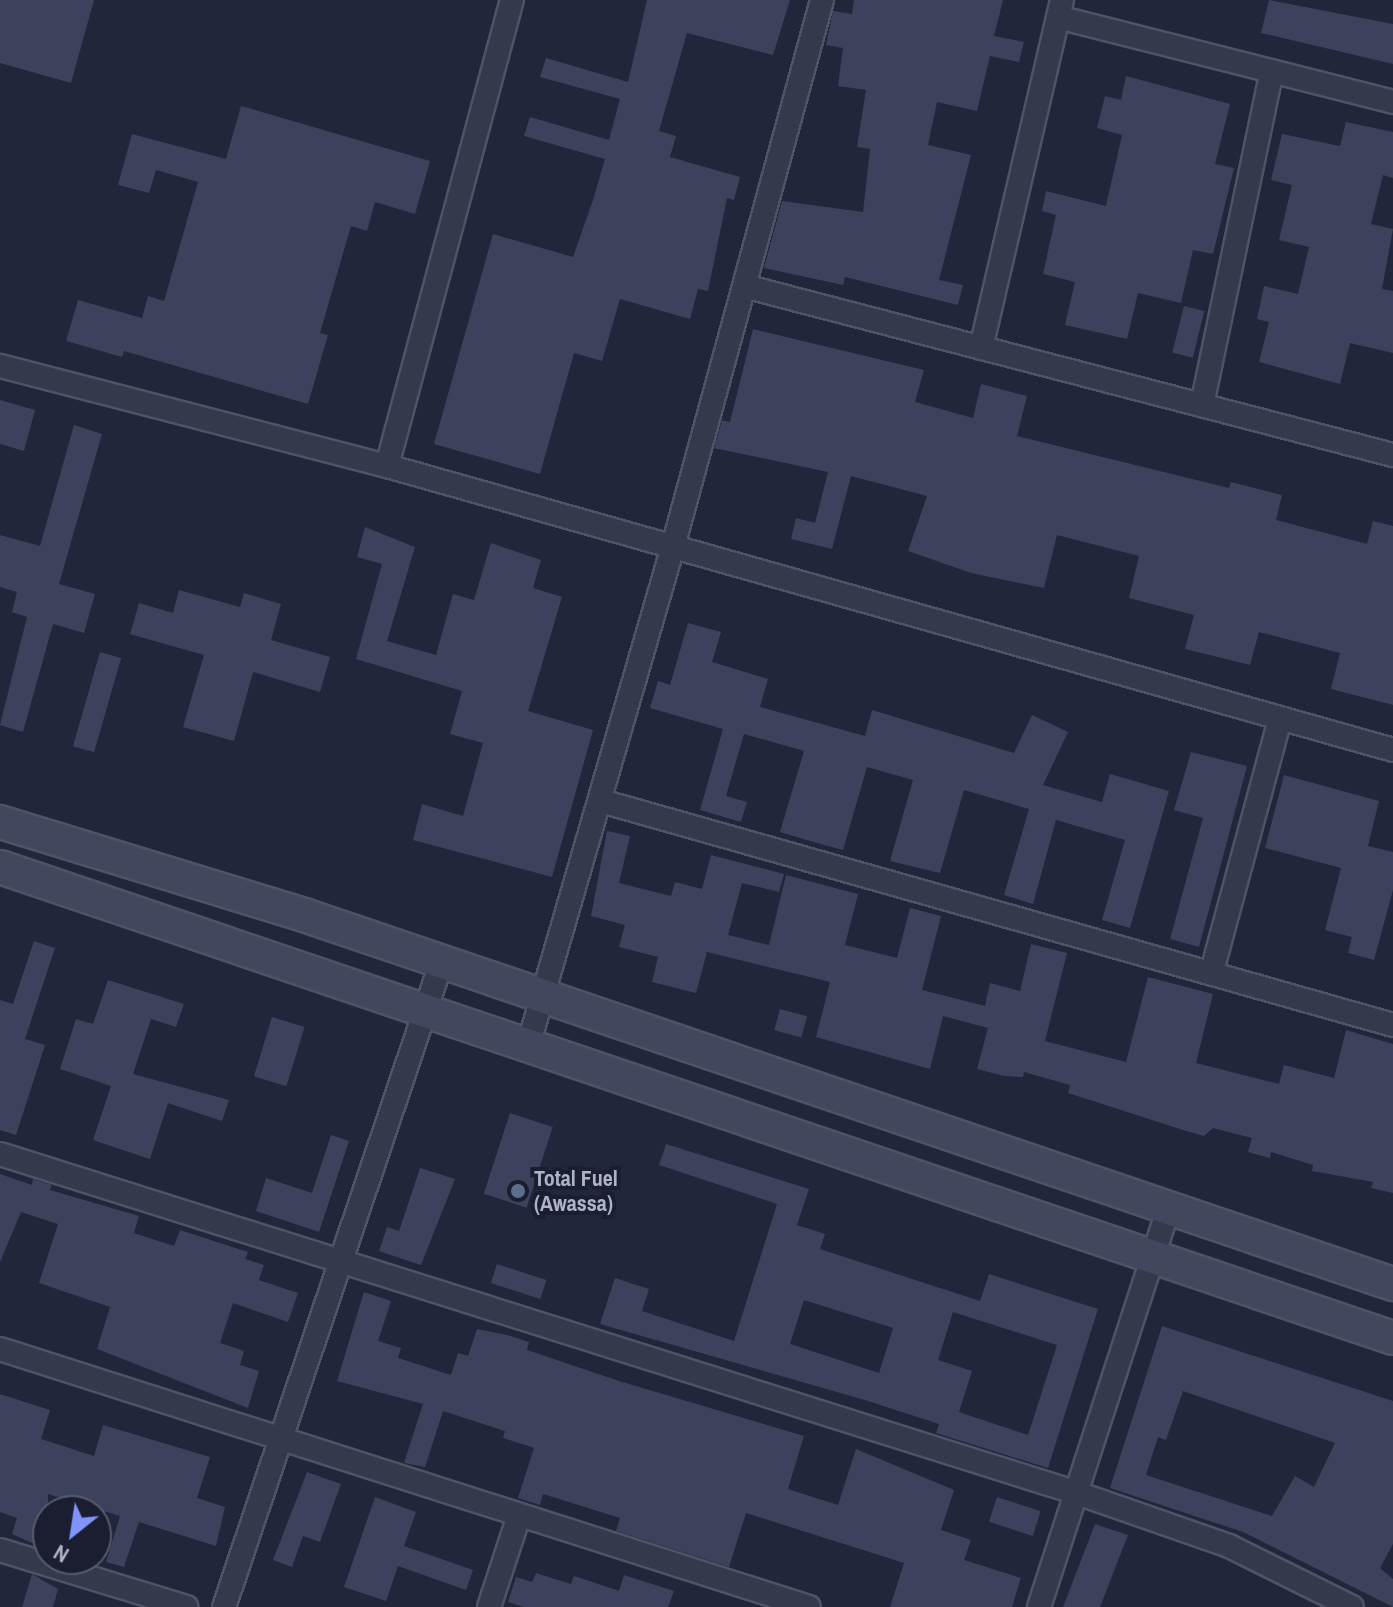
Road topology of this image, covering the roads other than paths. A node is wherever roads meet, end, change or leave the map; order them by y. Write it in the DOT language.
graph roads {
  1 [pos="512,0"];
  2 [pos="822,0"];
  3 [pos="1060,8"];
  4 [pos="1272,71"];
  5 [pos="1393,102"];
  6 [pos="744,286"];
  7 [pos="981,348"];
  8 [pos="0,366"];
  9 [pos="1202,405"];
  10 [pos="1393,455"];
  11 [pos="387,466"];
  12 [pos="672,550"];
  13 [pos="1279,722"];
  14 [pos="1393,750"];
  15 [pos="601,801"];
  16 [pos="0,822"];
  17 [pos="0,867"];
  18 [pos="441,964"];
  19 [pos="1212,971"];
  20 [pos="542,997"];
  21 [pos="425,1009"];
  22 [pos="1393,1025"];
  23 [pos="528,1046"];
  24 [pos="0,1154"];
  25 [pos="1168,1209"];
  26 [pos="1153,1258"];
  27 [pos="342,1262"];
  28 [pos="1393,1284"];
  29 [pos="1393,1338"];
  30 [pos="0,1349"];
  31 [pos="282,1435"];
  32 [pos="1080,1494"];
  33 [pos="519,1516"];
  34 [pos="0,1550"];
  35 [pos="186,1607"];
  36 [pos="224,1607"];
  37 [pos="489,1607"];
  38 [pos="809,1607"];
  39 [pos="1039,1607"];
  40 [pos="1352,1607"];
  1 -- 11 [label="street"];
  2 -- 6 [label="street"];
  3 -- 4 [label="street"];
  3 -- 7 [label="street"];
  4 -- 5 [label="street"];
  4 -- 9 [label="street"];
  6 -- 7 [label="street"];
  6 -- 12 [label="street"];
  7 -- 9 [label="street"];
  8 -- 11 [label="street"];
  9 -- 10 [label="street"];
  11 -- 12 [label="street"];
  12 -- 13 [label="street"];
  12 -- 15 [label="street"];
  13 -- 14 [label="street"];
  13 -- 19 [label="street"];
  15 -- 19 [label="street"];
  15 -- 20 [label="street"];
  16 -- 18 [label="main road"];
  17 -- 21 [label="main road"];
  18 -- 20 [label="main road"];
  18 -- 21 [label="street"];
  19 -- 22 [label="street"];
  20 -- 23 [label="street"];
  20 -- 25 [label="main road"];
  21 -- 23 [label="main road"];
  21 -- 27 [label="street"];
  23 -- 26 [label="main road"];
  24 -- 27 [label="street"];
  25 -- 26 [label="street"];
  25 -- 28 [label="main road"];
  26 -- 29 [label="main road"];
  26 -- 32 [label="street"];
  27 -- 31 [label="street"];
  27 -- 32 [label="street"];
  30 -- 31 [label="street"];
  31 -- 33 [label="street"];
  31 -- 36 [label="street"];
  32 -- 39 [label="street"];
  32 -- 40 [label="street"];
  33 -- 37 [label="street"];
  33 -- 38 [label="street"];
  34 -- 35 [label="street"];
}
